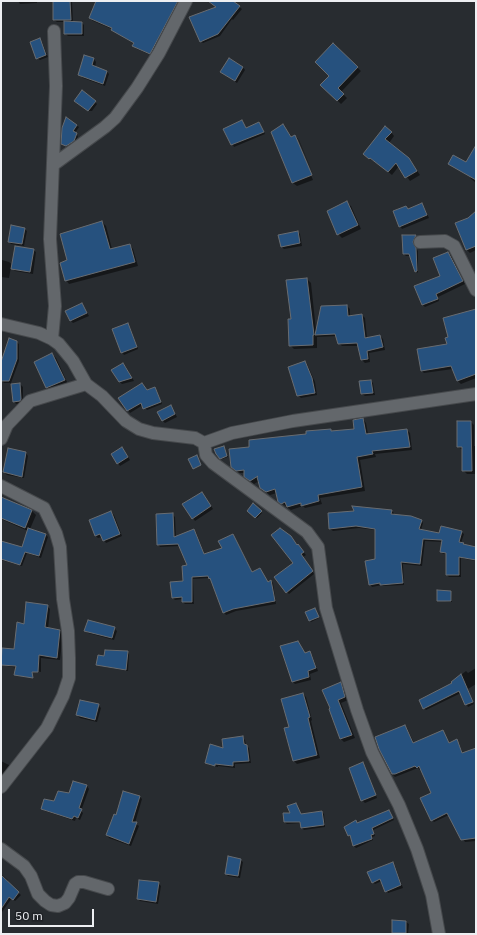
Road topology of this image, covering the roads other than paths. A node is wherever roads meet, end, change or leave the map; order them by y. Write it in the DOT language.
graph roads {
  1 [pos="186,1"];
  2 [pos="54,31"];
  3 [pos="53,165"];
  4 [pos="420,242"];
  5 [pos="476,290"];
  6 [pos="1,324"];
  7 [pos="52,339"];
  8 [pos="86,384"];
  9 [pos="476,394"];
  10 [pos="1,439"];
  11 [pos="204,443"];
  12 [pos="1,486"];
  13 [pos="1,787"];
  14 [pos="1,849"];
  15 [pos="108,889"];
  16 [pos="439,934"];
  1 -- 3 [label="street"];
  2 -- 3 [label="street"];
  3 -- 7 [label="street"];
  4 -- 5 [label="street"];
  6 -- 7 [label="street"];
  7 -- 8 [label="street"];
  8 -- 10 [label="street"];
  8 -- 11 [label="street"];
  9 -- 11 [label="street"];
  11 -- 16 [label="street"];
  12 -- 13 [label="street"];
  14 -- 15 [label="street"];
}
